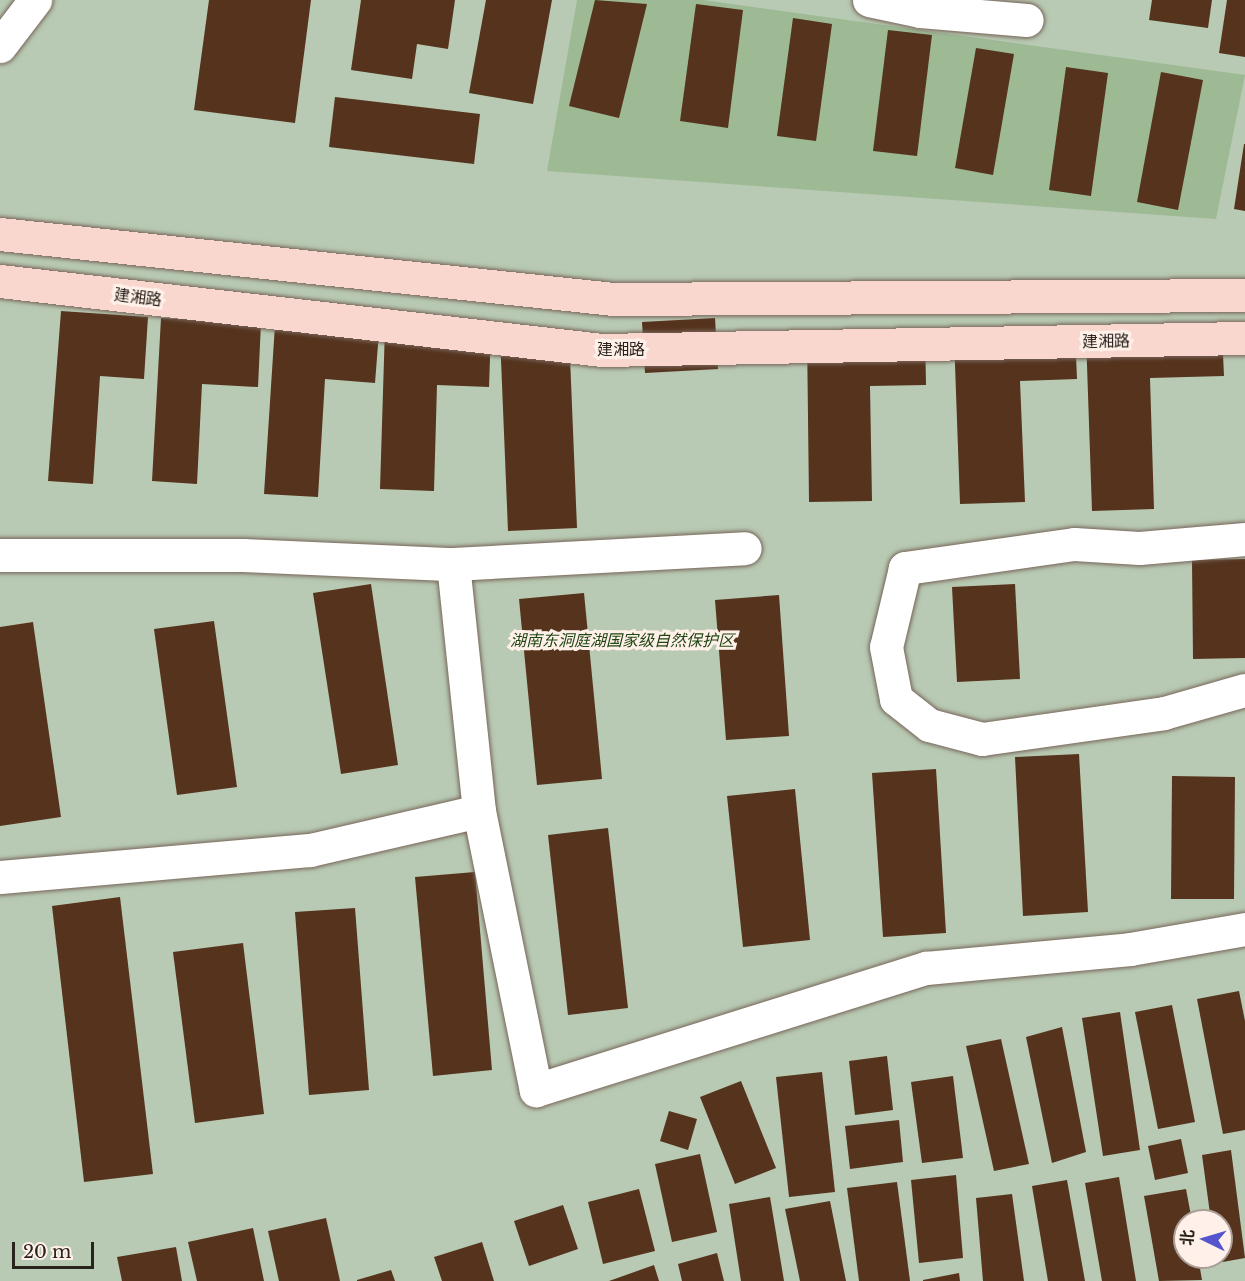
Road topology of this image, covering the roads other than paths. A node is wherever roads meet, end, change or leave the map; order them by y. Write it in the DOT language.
graph roads {
  1 [pos="35,0"];
  2 [pos="869,0"];
  3 [pos="1027,20"];
  4 [pos="0,46"];
  5 [pos="0,234"];
  6 [pos="0,281"];
  7 [pos="1245,295"];
  8 [pos="1245,338"];
  9 [pos="1245,539"];
  10 [pos="745,548"];
  11 [pos="0,555"];
  12 [pos="453,564"];
  13 [pos="1245,690"];
  14 [pos="479,811"];
  15 [pos="0,877"];
  16 [pos="1245,929"];
  1 -- 4 [label="street"];
  2 -- 3 [label="street"];
  5 -- 7 [label="main road"];
  6 -- 8 [label="main road, 建湘路"];
  9 -- 13 [label="street"];
  10 -- 12 [label="street"];
  11 -- 12 [label="street"];
  12 -- 14 [label="street"];
  14 -- 15 [label="street"];
  14 -- 16 [label="street"];
}
